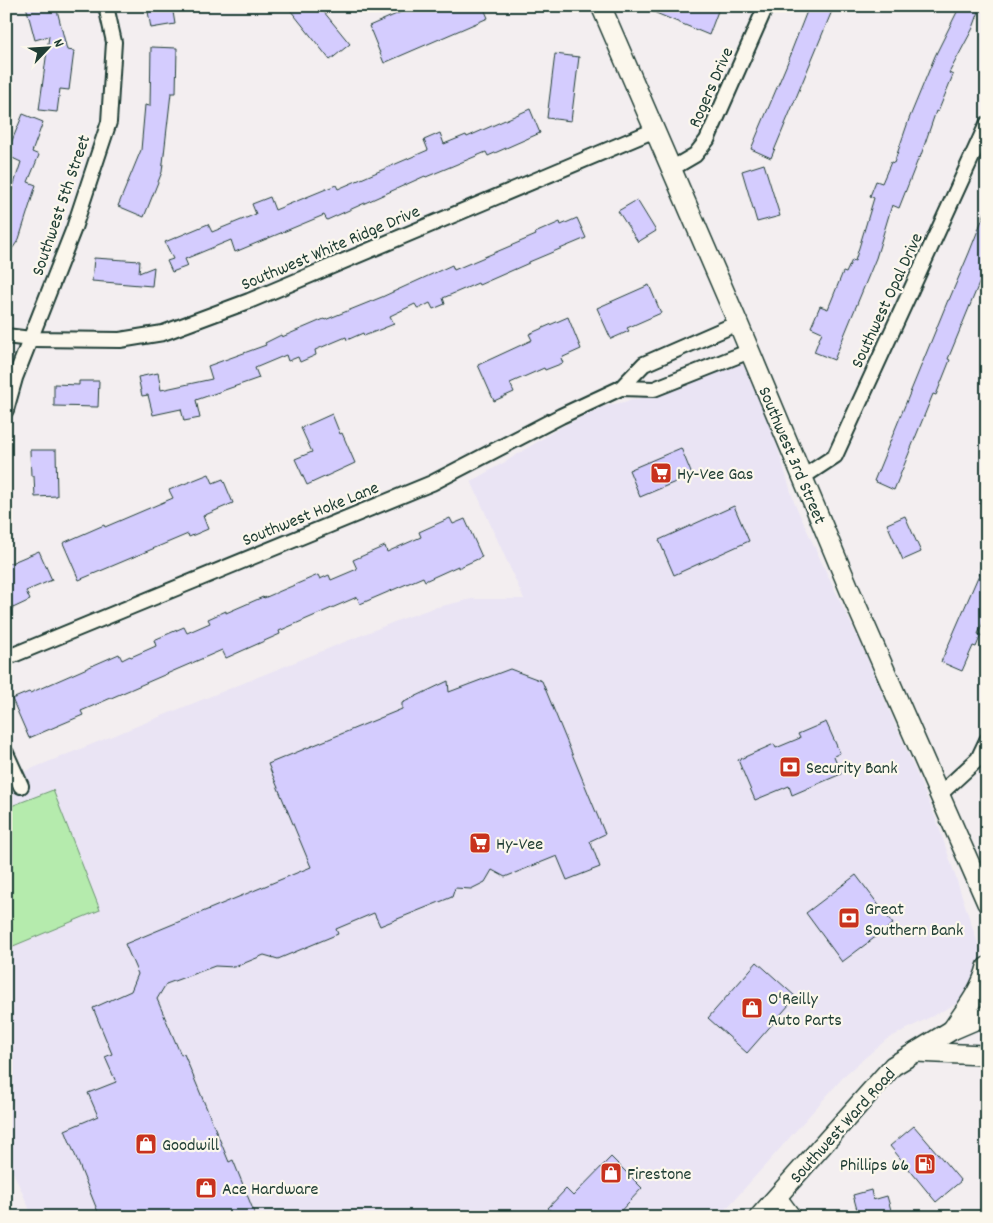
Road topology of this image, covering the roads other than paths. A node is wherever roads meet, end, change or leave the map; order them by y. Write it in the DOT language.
graph roads {
  1 [pos="106,6"];
  2 [pos="601,6"];
  3 [pos="766,6"];
  4 [pos="987,124"];
  5 [pos="655,130"];
  6 [pos="671,169"];
  7 [pos="738,323"];
  8 [pos="6,336"];
  9 [pos="31,339"];
  10 [pos="750,351"];
  11 [pos="621,388"];
  12 [pos="6,410"];
  13 [pos="803,477"];
  14 [pos="6,658"];
  15 [pos="987,740"];
  16 [pos="6,752"];
  17 [pos="21,786"];
  18 [pos="940,794"];
  19 [pos="987,903"];
  20 [pos="987,967"];
  21 [pos="987,1015"];
  22 [pos="952,1030"];
  23 [pos="916,1052"];
  24 [pos="987,1057"];
  25 [pos="777,1198"];
  26 [pos="759,1217"];
  27 [pos="791,1217"];
  1 -- 9 [label="street, Southwest 5th Street"];
  2 -- 5 [label="main road, Southwest 3rd Street"];
  3 -- 6 [label="street, Rogers Drive"];
  4 -- 13 [label="street, Southwest Opal Drive"];
  5 -- 6 [label="main road, Southwest 3rd Street"];
  5 -- 9 [label="street, Southwest White Ridge Drive"];
  6 -- 7 [label="main road, Southwest 3rd Street"];
  7 -- 10 [label="main road, Southwest 3rd Street"];
  7 -- 11 [label="street, Southwest Hoke Lane"];
  8 -- 9 [label="street, Southwest White Ridge Drive"];
  9 -- 12 [label="street, Southwest 5th Street"];
  10 -- 11 [label="street, Southwest Hoke Lane"];
  10 -- 13 [label="main road, Southwest 3rd Street"];
  11 -- 14 [label="street, Southwest Hoke Lane"];
  13 -- 18 [label="main road, Southwest 3rd Street"];
  15 -- 18 [label="street"];
  16 -- 17 [label="street"];
  18 -- 19 [label="main road, Southwest 3rd Street"];
  20 -- 22 [label="main road"];
  21 -- 22 [label="main road, Southwest Ward Road"];
  22 -- 23 [label="main road, Southwest Ward Road"];
  23 -- 24 [label="main road"];
  23 -- 25 [label="main road, Southwest Ward Road"];
  25 -- 26 [label="main road, Southwest Ward Road"];
  25 -- 27 [label="main road"];
}
